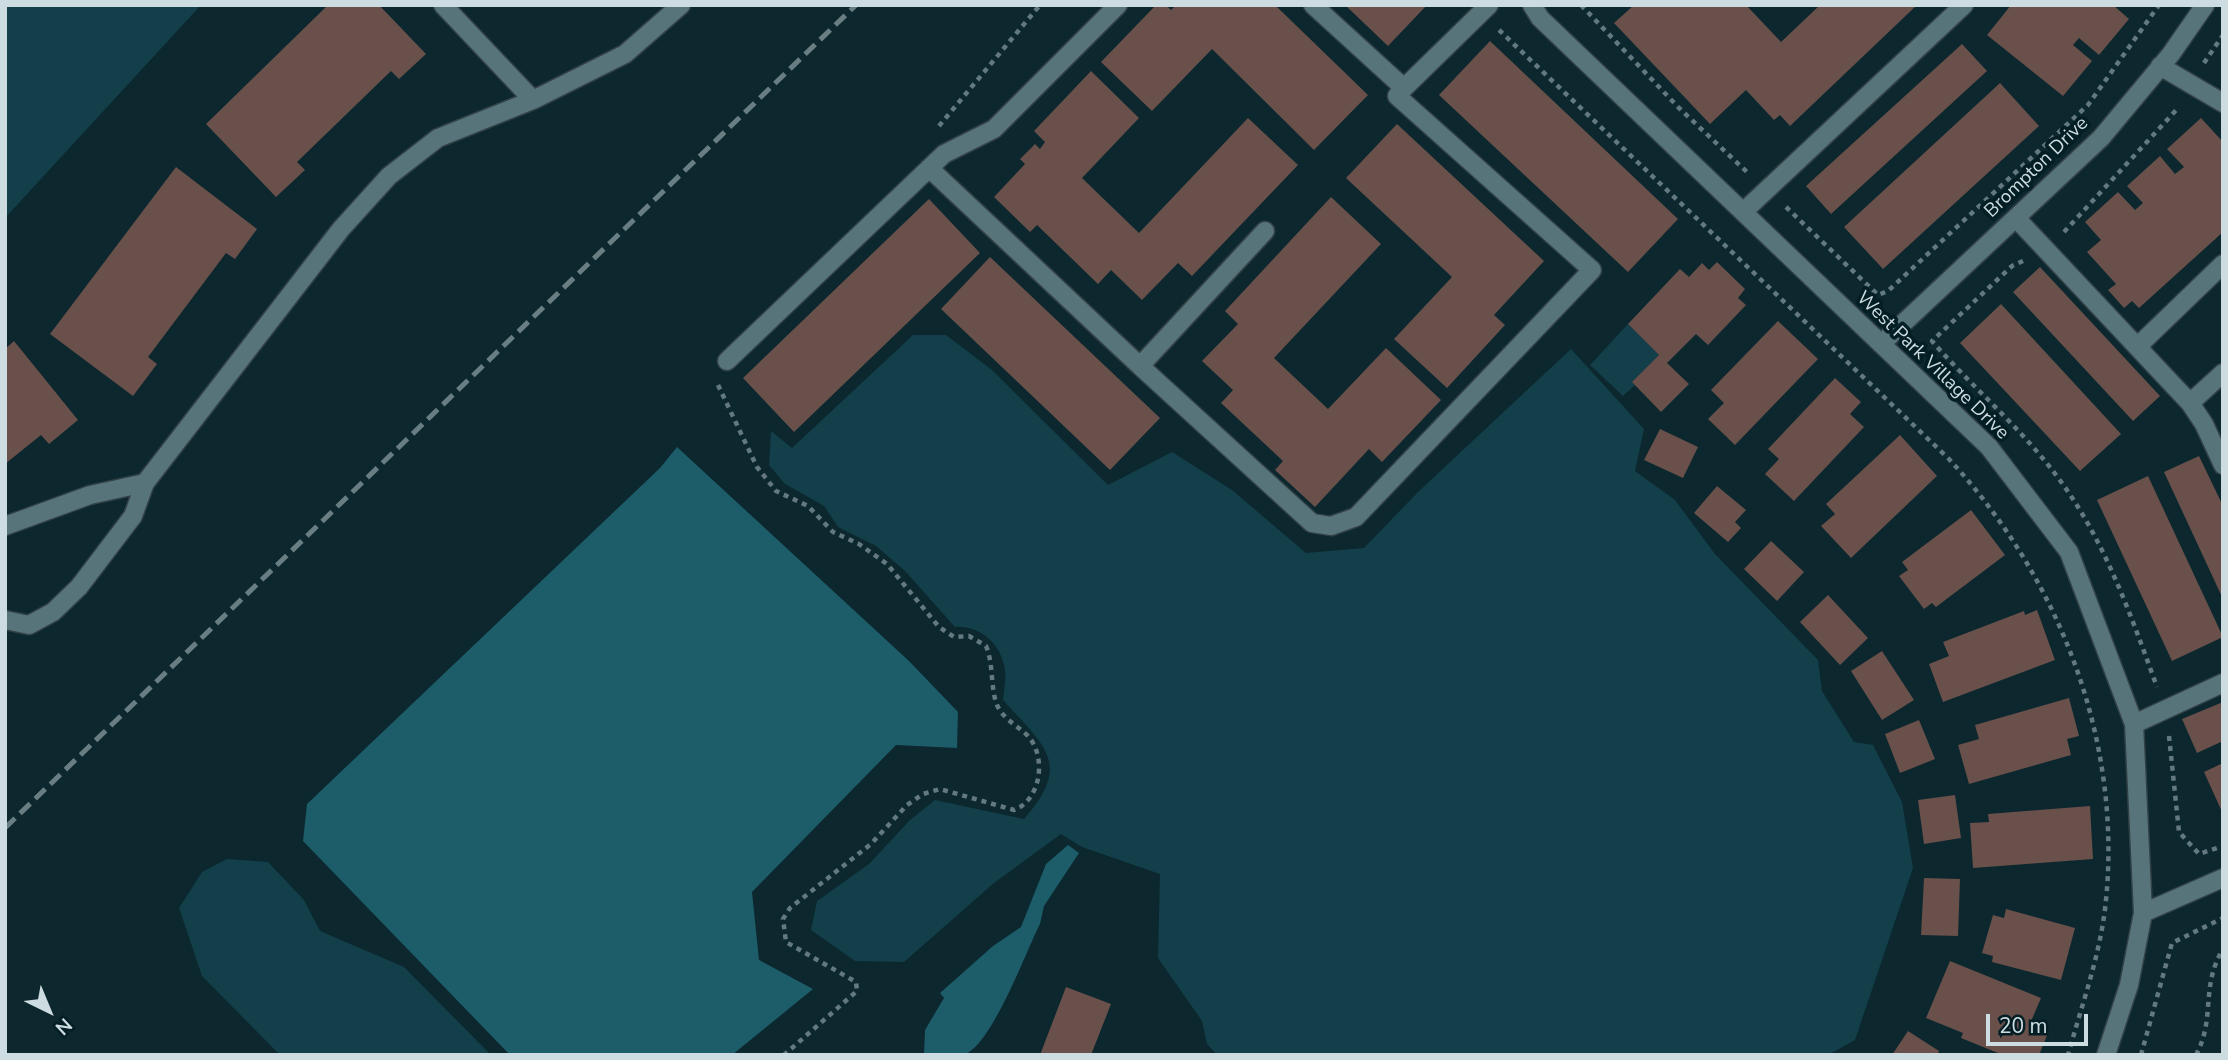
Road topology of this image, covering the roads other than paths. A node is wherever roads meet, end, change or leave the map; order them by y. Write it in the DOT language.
graph roads {
  1 [pos="443,5"];
  2 [pos="681,5"];
  3 [pos="1118,5"];
  4 [pos="1313,5"];
  5 [pos="1532,5"];
  6 [pos="1964,5"];
  7 [pos="2205,5"];
  8 [pos="1485,9"];
  9 [pos="2160,66"];
  10 [pos="1404,88"];
  11 [pos="533,100"];
  12 [pos="2223,103"];
  13 [pos="929,168"];
  14 [pos="1743,212"];
  15 [pos="2016,218"];
  16 [pos="1265,231"];
  17 [pos="2223,264"];
  18 [pos="1881,344"];
  19 [pos="2137,347"];
  20 [pos="727,360"];
  21 [pos="1140,366"];
  22 [pos="2223,373"];
  23 [pos="2190,403"];
  24 [pos="2223,465"];
  25 [pos="145,483"];
  26 [pos="5,526"];
  27 [pos="5,620"];
  28 [pos="2223,683"];
  29 [pos="2134,724"];
  30 [pos="2223,878"];
  31 [pos="2143,913"];
  32 [pos="2106,1055"];
  1 -- 11 [label="street"];
  2 -- 11 [label="street"];
  3 -- 13 [label="street"];
  4 -- 10 [label="street"];
  5 -- 14 [label="street, West Park Village Drive"];
  6 -- 14 [label="street"];
  7 -- 9 [label="street, Brompton Drive"];
  8 -- 10 [label="street"];
  9 -- 12 [label="street"];
  9 -- 15 [label="street, Brompton Drive"];
  10 -- 21 [label="street"];
  11 -- 25 [label="street"];
  13 -- 20 [label="street"];
  13 -- 21 [label="street"];
  14 -- 18 [label="street, West Park Village Drive"];
  15 -- 18 [label="street, Brompton Drive"];
  15 -- 19 [label="street"];
  16 -- 21 [label="street"];
  17 -- 19 [label="street"];
  18 -- 29 [label="street, West Park Village Drive"];
  19 -- 23 [label="street"];
  22 -- 23 [label="street"];
  23 -- 24 [label="street"];
  25 -- 26 [label="street"];
  25 -- 27 [label="street"];
  28 -- 29 [label="street"];
  29 -- 31 [label="street, West Park Village Drive"];
  30 -- 31 [label="street"];
  31 -- 32 [label="street, West Park Village Drive"];
}
